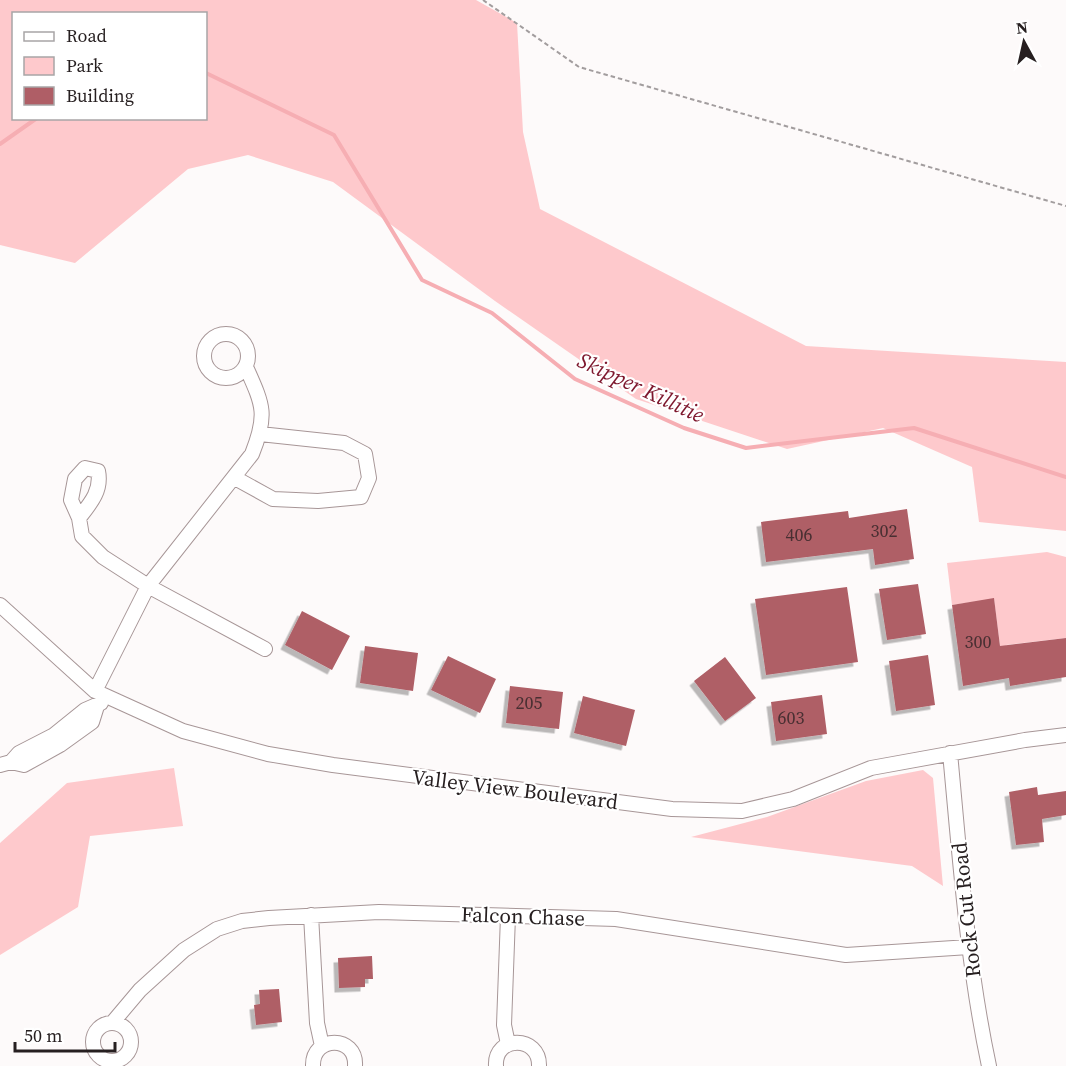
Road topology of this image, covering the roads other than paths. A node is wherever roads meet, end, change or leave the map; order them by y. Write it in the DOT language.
graph roads {
  1 [pos="246,367"];
  2 [pos="260,434"];
  3 [pos="235,478"];
  4 [pos="79,518"];
  5 [pos="148,586"];
  6 [pos="0,605"];
  7 [pos="265,649"];
  8 [pos="100,698"];
  9 [pos="1066,735"];
  10 [pos="950,753"];
  11 [pos="6,764"];
  12 [pos="311,915"];
  13 [pos="508,916"];
  14 [pos="969,947"];
  15 [pos="113,1022"];
  16 [pos="508,1044"];
  17 [pos="322,1046"];
  18 [pos="313,1066"];
  19 [pos="355,1066"];
  20 [pos="496,1066"];
  21 [pos="539,1066"];
  22 [pos="988,1066"];
  1 -- 2 [label="street"];
  2 -- 3 [label="street"];
  2 -- 3 [label="street"];
  3 -- 5 [label="street"];
  4 -- 5 [label="street"];
  5 -- 7 [label="street"];
  5 -- 8 [label="street"];
  6 -- 8 [label="street, Valley View Boulevard"];
  8 -- 10 [label="street, Valley View Boulevard"];
  8 -- 11 [label="street"];
  9 -- 10 [label="street, Valley View Boulevard"];
  10 -- 14 [label="street, Rock Cut Road"];
  12 -- 13 [label="street, Falcon Chase"];
  12 -- 15 [label="street, Falcon Chase"];
  12 -- 17 [label="street"];
  13 -- 14 [label="street, Falcon Chase"];
  13 -- 16 [label="street"];
  14 -- 22 [label="street, Rock Cut Road"];
  16 -- 20 [label="street"];
  16 -- 21 [label="street"];
  17 -- 18 [label="street"];
  17 -- 19 [label="street"];
}
